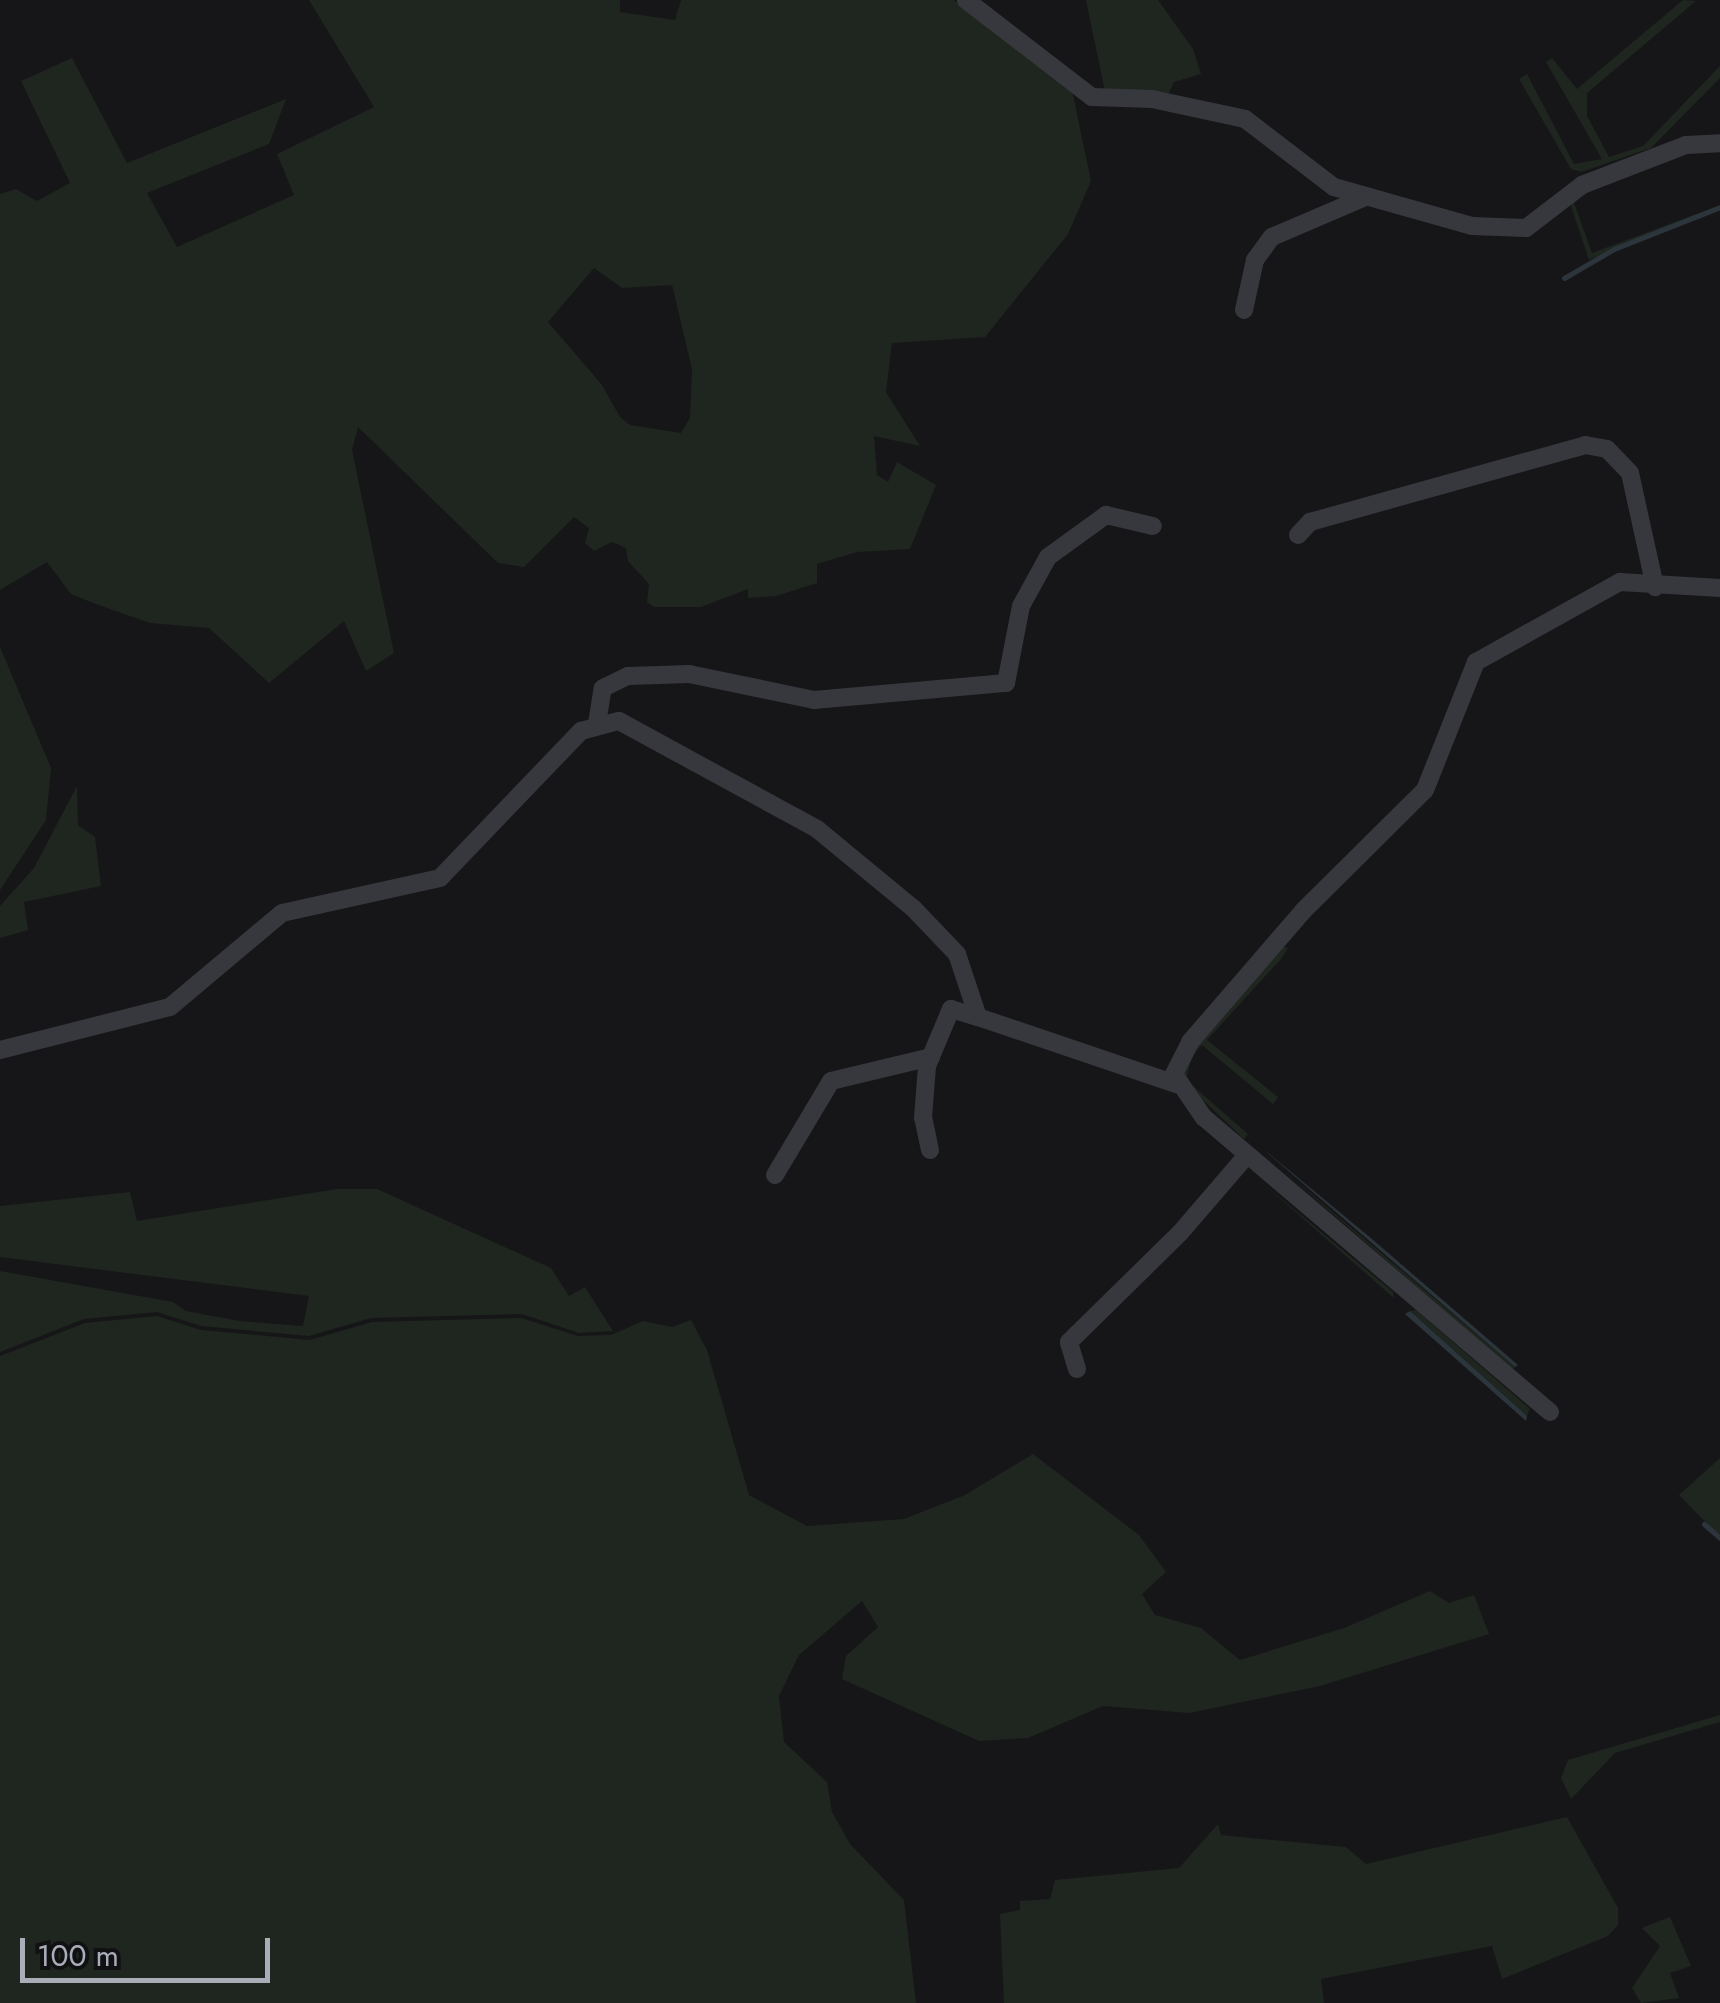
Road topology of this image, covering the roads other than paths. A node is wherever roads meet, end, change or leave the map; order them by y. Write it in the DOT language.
graph roads {
  1 [pos="966,0"];
  2 [pos="1720,142"];
  3 [pos="1364,198"];
  4 [pos="1244,310"];
  5 [pos="1154,526"];
  6 [pos="1298,536"];
  7 [pos="1654,587"];
  8 [pos="1720,588"];
  9 [pos="598,724"];
  10 [pos="978,1017"];
  11 [pos="0,1050"];
  12 [pos="931,1058"];
  13 [pos="1176,1084"];
  14 [pos="930,1150"];
  15 [pos="1248,1154"];
  16 [pos="775,1174"];
  17 [pos="1077,1369"];
  18 [pos="1550,1412"];
  1 -- 3 [label="street"];
  2 -- 3 [label="street"];
  3 -- 4 [label="street"];
  5 -- 9 [label="street"];
  6 -- 7 [label="street"];
  7 -- 8 [label="street"];
  7 -- 13 [label="street"];
  9 -- 10 [label="street"];
  9 -- 11 [label="street"];
  10 -- 12 [label="street"];
  10 -- 13 [label="street"];
  12 -- 14 [label="street"];
  12 -- 16 [label="street"];
  13 -- 15 [label="street"];
  15 -- 17 [label="street"];
  15 -- 18 [label="street"];
}
